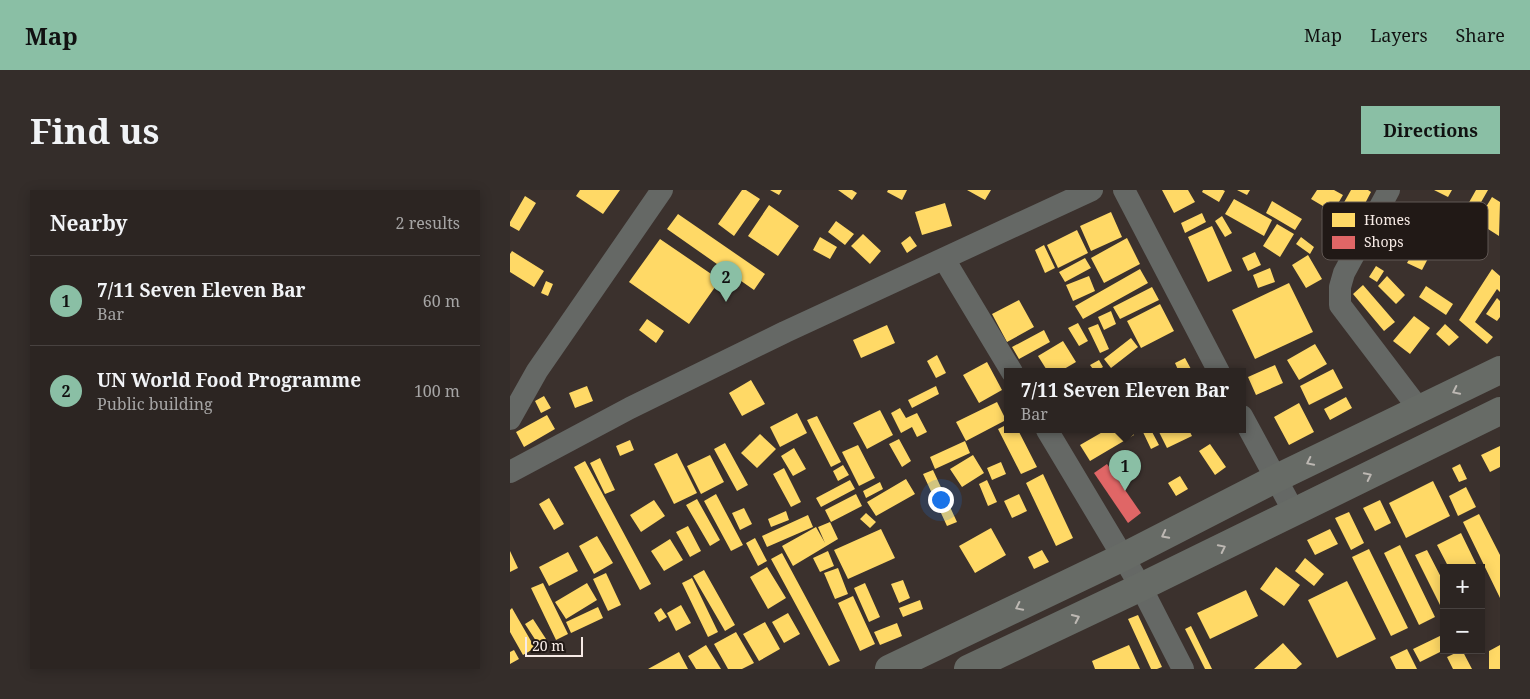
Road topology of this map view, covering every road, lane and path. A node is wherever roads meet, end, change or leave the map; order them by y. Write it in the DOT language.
graph roads {
  1 [pos="662,190"];
  2 [pos="1092,190"];
  3 [pos="1124,190"];
  4 [pos="1389,190"];
  5 [pos="1382,202"];
  6 [pos="944,259"];
  7 [pos="1351,260"];
  8 [pos="1010,368"];
  9 [pos="1217,368"];
  10 [pos="1500,370"];
  11 [pos="1419,409"];
  12 [pos="1500,412"];
  13 [pos="510,419"];
  14 [pos="1246,424"];
  15 [pos="1048,433"];
  16 [pos="510,472"];
  17 [pos="1275,479"];
  18 [pos="1294,512"];
  19 [pos="1122,557"];
  20 [pos="1141,587"];
  21 [pos="889,669"];
  22 [pos="968,669"];
  23 [pos="1183,669"];
  1 -- 13 [label="street"];
  2 -- 6 [label="street"];
  3 -- 9 [label="street"];
  4 -- 5 [label="street"];
  6 -- 8 [label="street"];
  6 -- 16 [label="street"];
  7 -- 11 [label="street"];
  10 -- 11 [label="main road, one-way"];
  11 -- 17 [label="main road, one-way"];
  18 -- 12 [label="main road, one-way"];
  14 -- 17 [label="street"];
  15 -- 19 [label="street"];
  17 -- 18 [label="street"];
  17 -- 19 [label="main road, one-way"];
  20 -- 18 [label="main road, one-way"];
  19 -- 20 [label="street"];
  19 -- 21 [label="main road, one-way"];
  22 -- 20 [label="main road, one-way"];
  20 -- 23 [label="street"];
}
